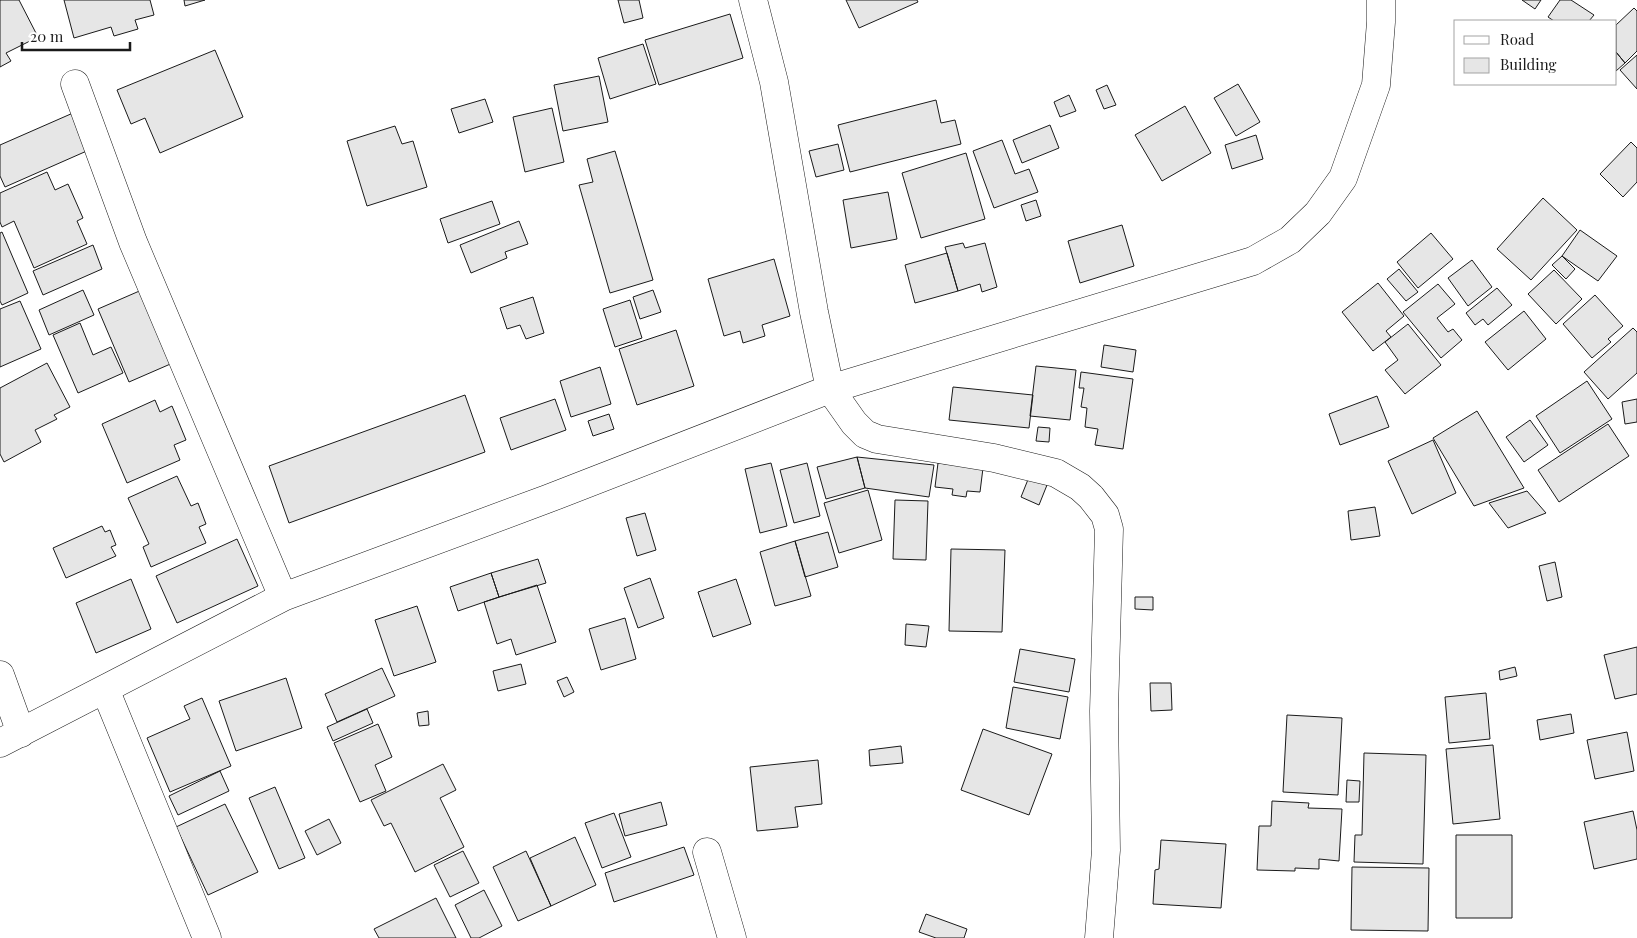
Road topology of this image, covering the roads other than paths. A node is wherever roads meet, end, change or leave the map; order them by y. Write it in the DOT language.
graph roads {
  1 [pos="753,0"];
  2 [pos="1381,0"];
  3 [pos="75,84"];
  4 [pos="830,389"];
  5 [pos="283,597"];
  6 [pos="0,675"];
  7 [pos="105,689"];
  8 [pos="10,738"];
  9 [pos="707,852"];
  10 [pos="207,938"];
  11 [pos="732,938"];
  12 [pos="1099,938"];
  1 -- 4 [label="street"];
  2 -- 4 [label="street"];
  3 -- 5 [label="street"];
  4 -- 5 [label="street"];
  4 -- 12 [label="street"];
  5 -- 7 [label="street"];
  6 -- 8 [label="street"];
  7 -- 8 [label="street"];
  7 -- 10 [label="street"];
  9 -- 11 [label="street"];
}
